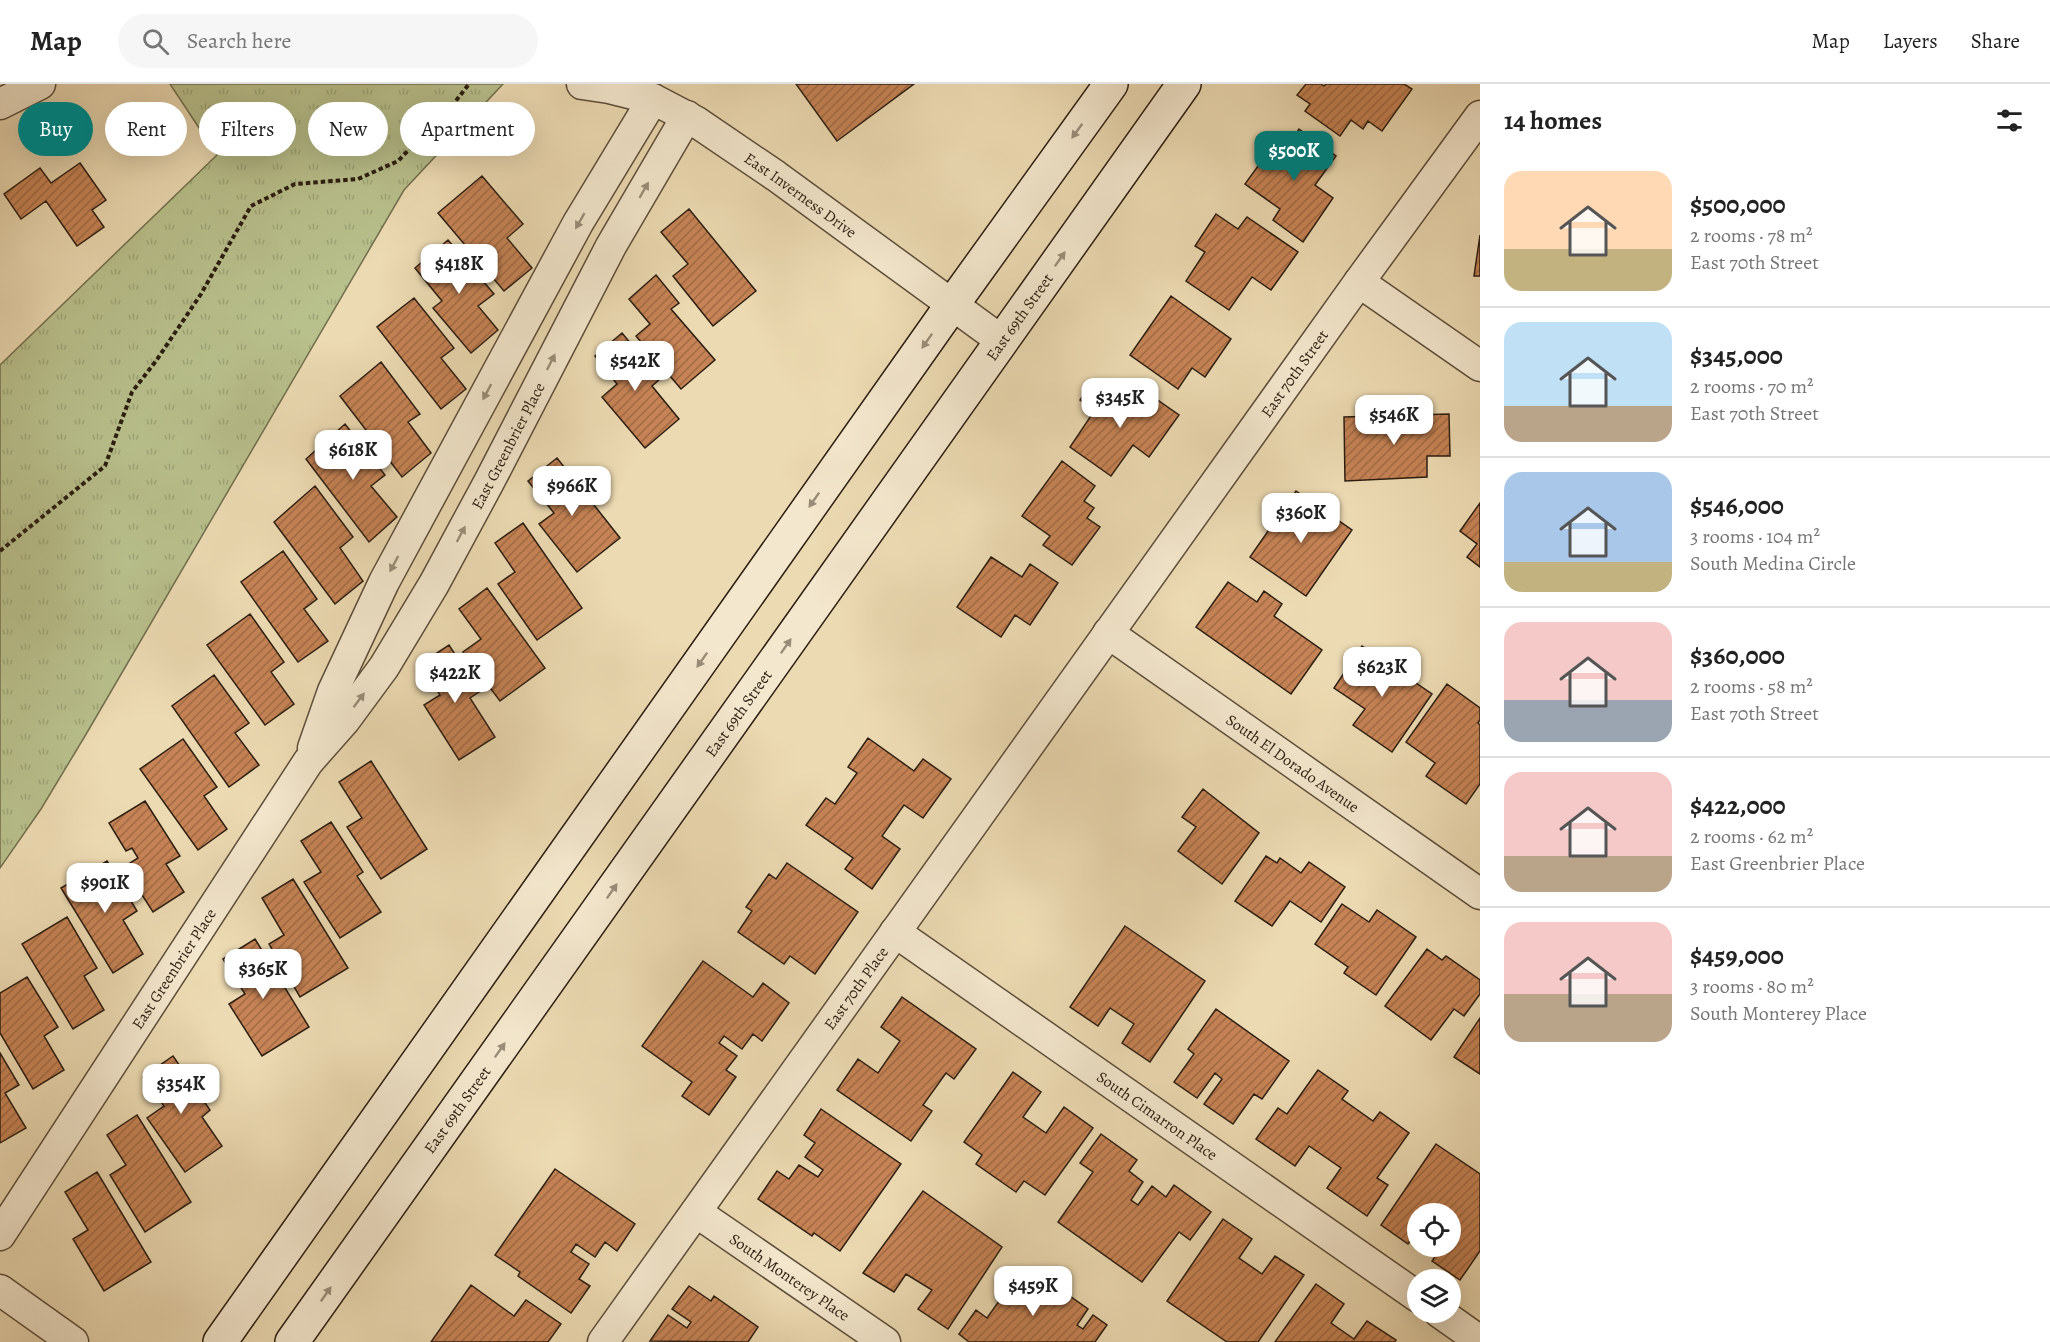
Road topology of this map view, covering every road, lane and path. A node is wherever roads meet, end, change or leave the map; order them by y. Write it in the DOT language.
graph roads {
  1 [pos="40,84"];
  2 [pos="469,84"];
  3 [pos="582,84"];
  4 [pos="1111,84"];
  5 [pos="1184,84"];
  6 [pos="653,99"];
  7 [pos="0,104"];
  8 [pos="687,116"];
  9 [pos="1480,116"];
  10 [pos="1359,282"];
  11 [pos="952,305"];
  12 [pos="1002,341"];
  13 [pos="1480,366"];
  14 [pos="0,551"];
  15 [pos="1108,633"];
  16 [pos="308,762"];
  17 [pos="1480,894"];
  18 [pos="895,932"];
  19 [pos="696,1212"];
  20 [pos="0,1235"];
  21 [pos="1407,1289"];
  22 [pos="0,1290"];
  23 [pos="1455,1323"];
  24 [pos="1480,1341"];
  25 [pos="73,1342"];
  26 [pos="220,1342"];
  27 [pos="292,1342"];
  28 [pos="603,1342"];
  29 [pos="885,1342"];
  1 -- 7 [label="street"];
  2 -- 14 [label="path"];
  3 -- 6 [label="street, East Inverness Drive"];
  4 -- 11 [label="main road, one-way"];
  12 -- 5 [label="main road, East 69th Street, one-way"];
  6 -- 8 [label="street, East Inverness Drive"];
  6 -- 16 [label="street, East Greenbrier Place, one-way"];
  8 -- 11 [label="street, East Inverness Drive"];
  16 -- 8 [label="street, East Greenbrier Place, one-way"];
  9 -- 10 [label="street, East 70th Street"];
  10 -- 13 [label="street"];
  10 -- 15 [label="street, East 70th Street"];
  11 -- 12 [label="street, East Inverness Drive"];
  11 -- 26 [label="main road, one-way"];
  27 -- 12 [label="main road, East 69th Street, one-way"];
  15 -- 17 [label="street, South El Dorado Avenue"];
  15 -- 18 [label="street, East 70th Place"];
  16 -- 20 [label="street, East Greenbrier Place"];
  18 -- 19 [label="street, East 70th Place"];
  18 -- 21 [label="street, South Cimarron Place"];
  19 -- 28 [label="street, East 70th Place"];
  19 -- 29 [label="street, South Monterey Place"];
  22 -- 25 [label="street"];
  23 -- 24 [label="street"];
}
